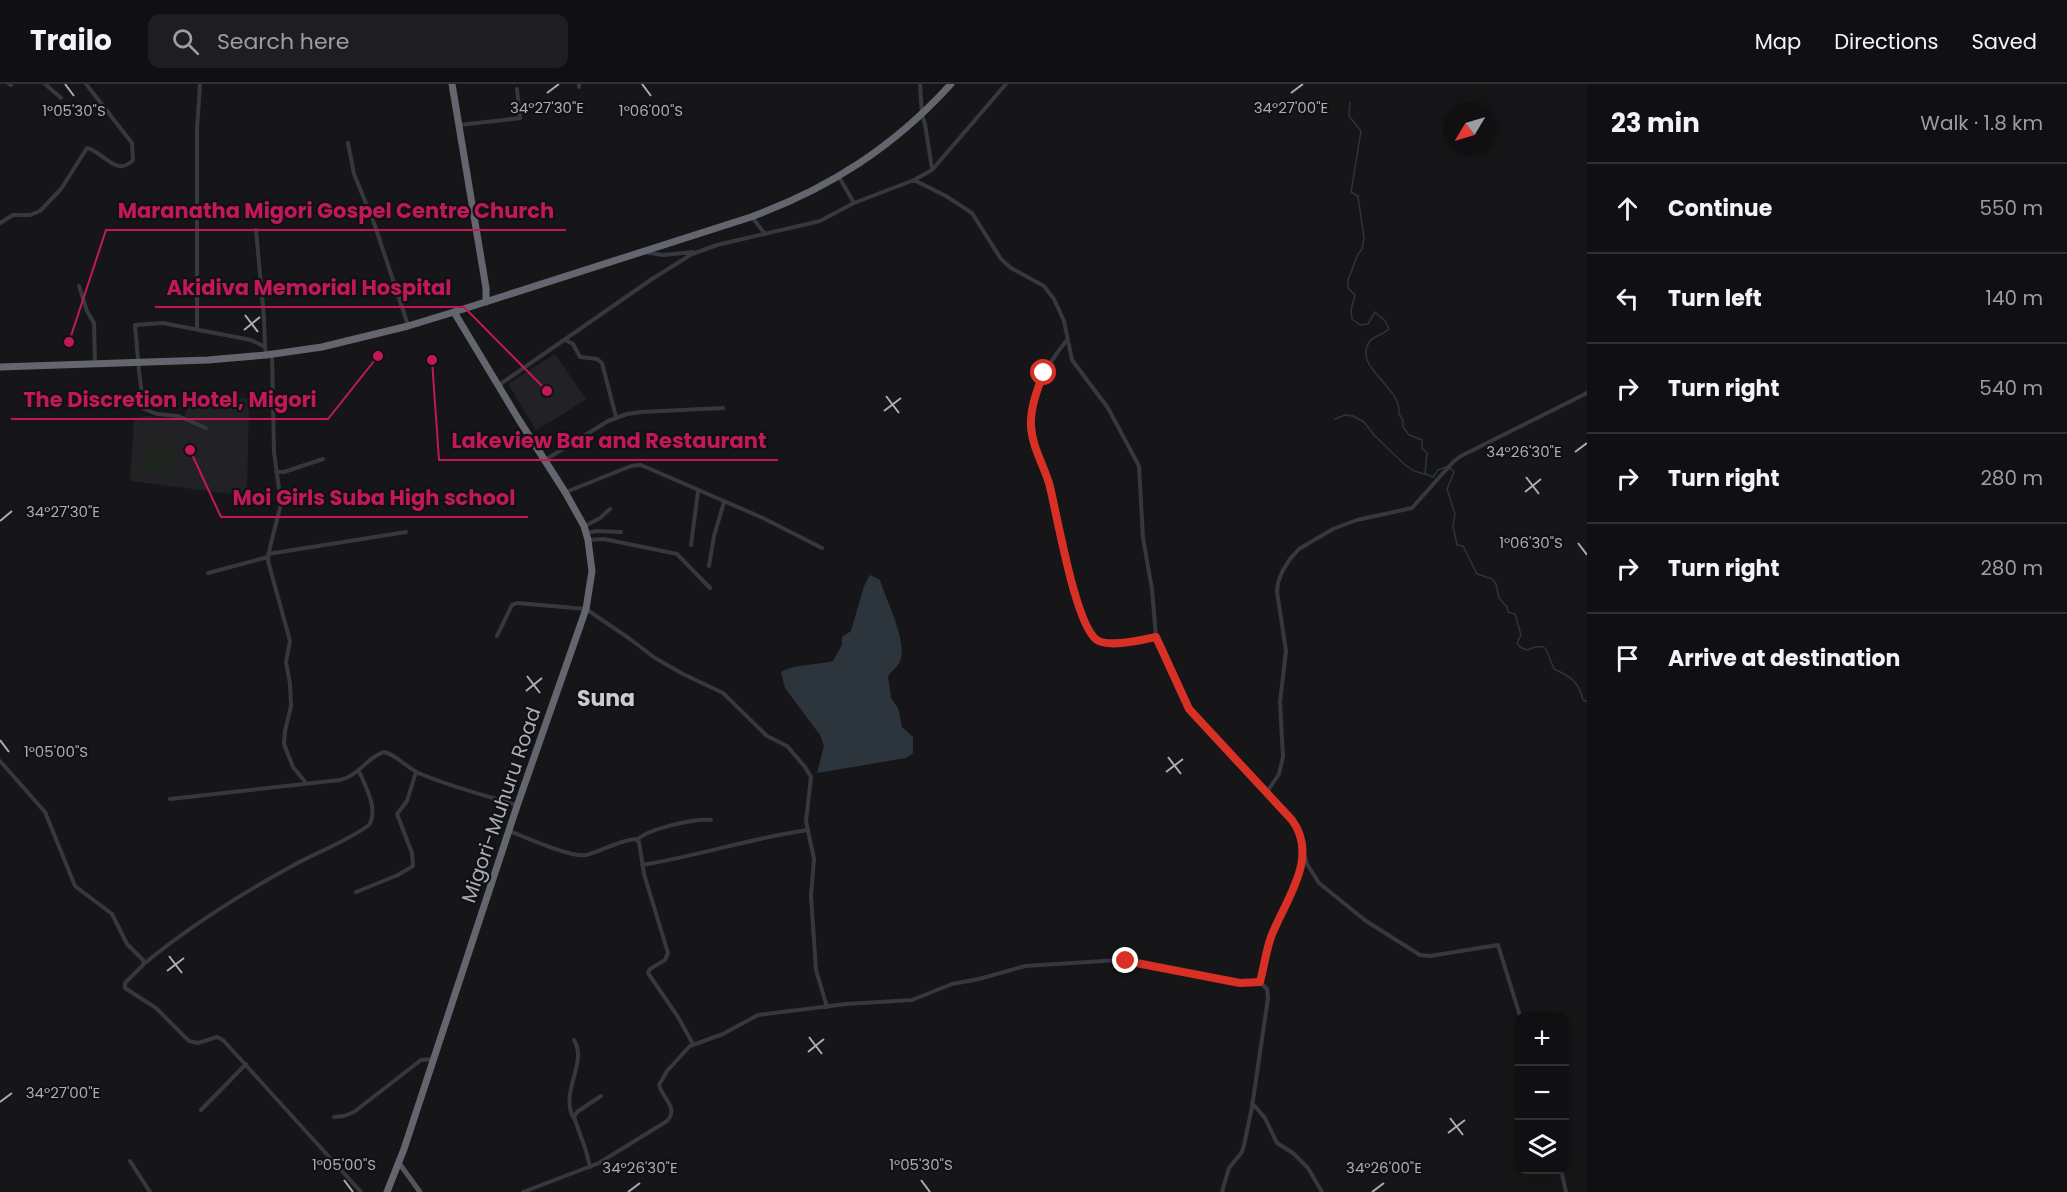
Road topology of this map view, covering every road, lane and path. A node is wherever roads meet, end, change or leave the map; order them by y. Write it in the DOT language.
graph roads {
  1 [pos="45,84"];
  2 [pos="86,84"];
  3 [pos="200,84"];
  4 [pos="452,84"];
  5 [pos="920,84"];
  6 [pos="951,84"];
  7 [pos="1006,84"];
  8 [pos="517,88"];
  9 [pos="61,98"];
  10 [pos="922,115"];
  11 [pos="459,125"];
  12 [pos="348,143"];
  13 [pos="932,170"];
  14 [pos="839,177"];
  15 [pos="914,180"];
  16 [pos="854,204"];
  17 [pos="751,217"];
  18 [pos="0,223"];
  19 [pos="256,230"];
  20 [pos="765,234"];
  21 [pos="643,252"];
  22 [pos="697,252"];
  23 [pos="79,286"];
  24 [pos="489,301"];
  25 [pos="453,312"];
  26 [pos="408,326"];
  27 [pos="197,330"];
  28 [pos="572,335"];
  29 [pos="565,340"];
  30 [pos="1067,340"];
  31 [pos="573,344"];
  32 [pos="268,352"];
  33 [pos="138,362"];
  34 [pos="95,364"];
  35 [pos="0,367"];
  36 [pos="498,386"];
  37 [pos="1587,393"];
  38 [pos="723,408"];
  39 [pos="616,417"];
  40 [pos="206,428"];
  41 [pos="323,459"];
  42 [pos="545,461"];
  43 [pos="276,472"];
  44 [pos="698,491"];
  45 [pos="565,492"];
  46 [pos="724,502"];
  47 [pos="610,509"];
  48 [pos="406,532"];
  49 [pos="621,532"];
  50 [pos="586,533"];
  51 [pos="691,545"];
  52 [pos="822,548"];
  53 [pos="268,556"];
  54 [pos="709,566"];
  55 [pos="208,573"];
  56 [pos="710,588"];
  57 [pos="586,609"];
  58 [pos="497,636"];
  59 [pos="1156,637"];
  60 [pos="0,761"];
  61 [pos="359,771"];
  62 [pos="416,772"];
  63 [pos="306,783"];
  64 [pos="1267,792"];
  65 [pos="170,799"];
  66 [pos="517,806"];
  67 [pos="711,820"];
  68 [pos="807,830"];
  69 [pos="509,831"];
  70 [pos="637,840"];
  71 [pos="1304,851"];
  72 [pos="642,865"];
  73 [pos="356,892"];
  74 [pos="145,963"];
  75 [pos="1260,982"];
  76 [pos="827,1007"];
  77 [pos="1518,1012"];
  78 [pos="574,1040"];
  79 [pos="693,1044"];
  80 [pos="434,1059"];
  81 [pos="246,1064"];
  82 [pos="601,1096"];
  83 [pos="1252,1102"];
  84 [pos="201,1110"];
  85 [pos="334,1117"];
  86 [pos="574,1117"];
  87 [pos="130,1161"];
  88 [pos="399,1163"];
  89 [pos="590,1167"];
  90 [pos="1562,1174"];
  91 [pos="150,1192"];
  92 [pos="361,1192"];
  93 [pos="387,1192"];
  94 [pos="420,1192"];
  95 [pos="523,1192"];
  96 [pos="1222,1192"];
  97 [pos="1322,1192"];
  98 [pos="1566,1192"];
  1 -- 9 [label="street"];
  2 -- 18 [label="street"];
  3 -- 27 [label="street"];
  4 -- 11 [label="highway"];
  5 -- 10 [label="street"];
  6 -- 10 [label="highway"];
  7 -- 13 [label="street"];
  8 -- 11 [label="street"];
  10 -- 13 [label="street"];
  10 -- 14 [label="highway"];
  11 -- 24 [label="highway"];
  12 -- 26 [label="street"];
  13 -- 15 [label="street"];
  14 -- 16 [label="street"];
  14 -- 17 [label="highway"];
  15 -- 16 [label="street"];
  15 -- 30 [label="street"];
  16 -- 20 [label="street"];
  17 -- 20 [label="street"];
  17 -- 21 [label="highway"];
  19 -- 32 [label="street"];
  20 -- 22 [label="street"];
  21 -- 22 [label="street"];
  21 -- 24 [label="highway"];
  22 -- 28 [label="street"];
  23 -- 34 [label="street"];
  24 -- 25 [label="highway"];
  25 -- 26 [label="highway"];
  25 -- 36 [label="highway, Migori-Muhuru Road"];
  26 -- 32 [label="highway"];
  27 -- 32 [label="street"];
  27 -- 33 [label="street"];
  28 -- 29 [label="street"];
  28 -- 31 [label="street"];
  29 -- 31 [label="street"];
  29 -- 36 [label="street"];
  30 -- 59 [label="street"];
  30 -- 59 [label="street"];
  31 -- 39 [label="street"];
  32 -- 33 [label="highway"];
  32 -- 43 [label="street"];
  33 -- 34 [label="highway"];
  33 -- 40 [label="street"];
  34 -- 35 [label="highway"];
  36 -- 42 [label="highway, Migori-Muhuru Road"];
  37 -- 64 [label="street"];
  38 -- 39 [label="street"];
  39 -- 42 [label="street"];
  41 -- 43 [label="street"];
  42 -- 45 [label="highway, Migori-Muhuru Road"];
  43 -- 53 [label="street"];
  44 -- 45 [label="street"];
  44 -- 46 [label="street"];
  44 -- 51 [label="street"];
  45 -- 50 [label="highway, Migori-Muhuru Road"];
  46 -- 52 [label="street"];
  46 -- 54 [label="street"];
  47 -- 50 [label="street"];
  48 -- 53 [label="street"];
  49 -- 50 [label="street"];
  50 -- 56 [label="street"];
  50 -- 57 [label="highway, Migori-Muhuru Road"];
  53 -- 55 [label="street"];
  53 -- 63 [label="street"];
  57 -- 58 [label="street"];
  57 -- 66 [label="highway, Migori-Muhuru Road"];
  57 -- 68 [label="street"];
  59 -- 64 [label="street"];
  60 -- 74 [label="street"];
  61 -- 62 [label="street"];
  61 -- 63 [label="street"];
  61 -- 74 [label="street"];
  62 -- 66 [label="street"];
  62 -- 73 [label="street"];
  63 -- 65 [label="street"];
  64 -- 71 [label="street"];
  66 -- 69 [label="highway, Migori-Muhuru Road"];
  67 -- 70 [label="street"];
  68 -- 72 [label="street"];
  68 -- 76 [label="street"];
  69 -- 70 [label="street"];
  69 -- 80 [label="highway, Migori-Muhuru Road"];
  70 -- 72 [label="street"];
  71 -- 75 [label="street"];
  71 -- 77 [label="street"];
  72 -- 79 [label="street"];
  74 -- 81 [label="street"];
  75 -- 76 [label="street"];
  75 -- 83 [label="street"];
  76 -- 79 [label="street"];
  78 -- 86 [label="street"];
  79 -- 89 [label="street"];
  80 -- 85 [label="street"];
  80 -- 88 [label="highway, Migori-Muhuru Road"];
  81 -- 84 [label="street"];
  81 -- 92 [label="street"];
  82 -- 86 [label="street"];
  83 -- 96 [label="street"];
  83 -- 97 [label="street"];
  86 -- 89 [label="street"];
  87 -- 91 [label="street"];
  88 -- 93 [label="highway, Migori-Muhuru Road"];
  88 -- 94 [label="main road"];
  89 -- 95 [label="street"];
  90 -- 98 [label="street"];
}
